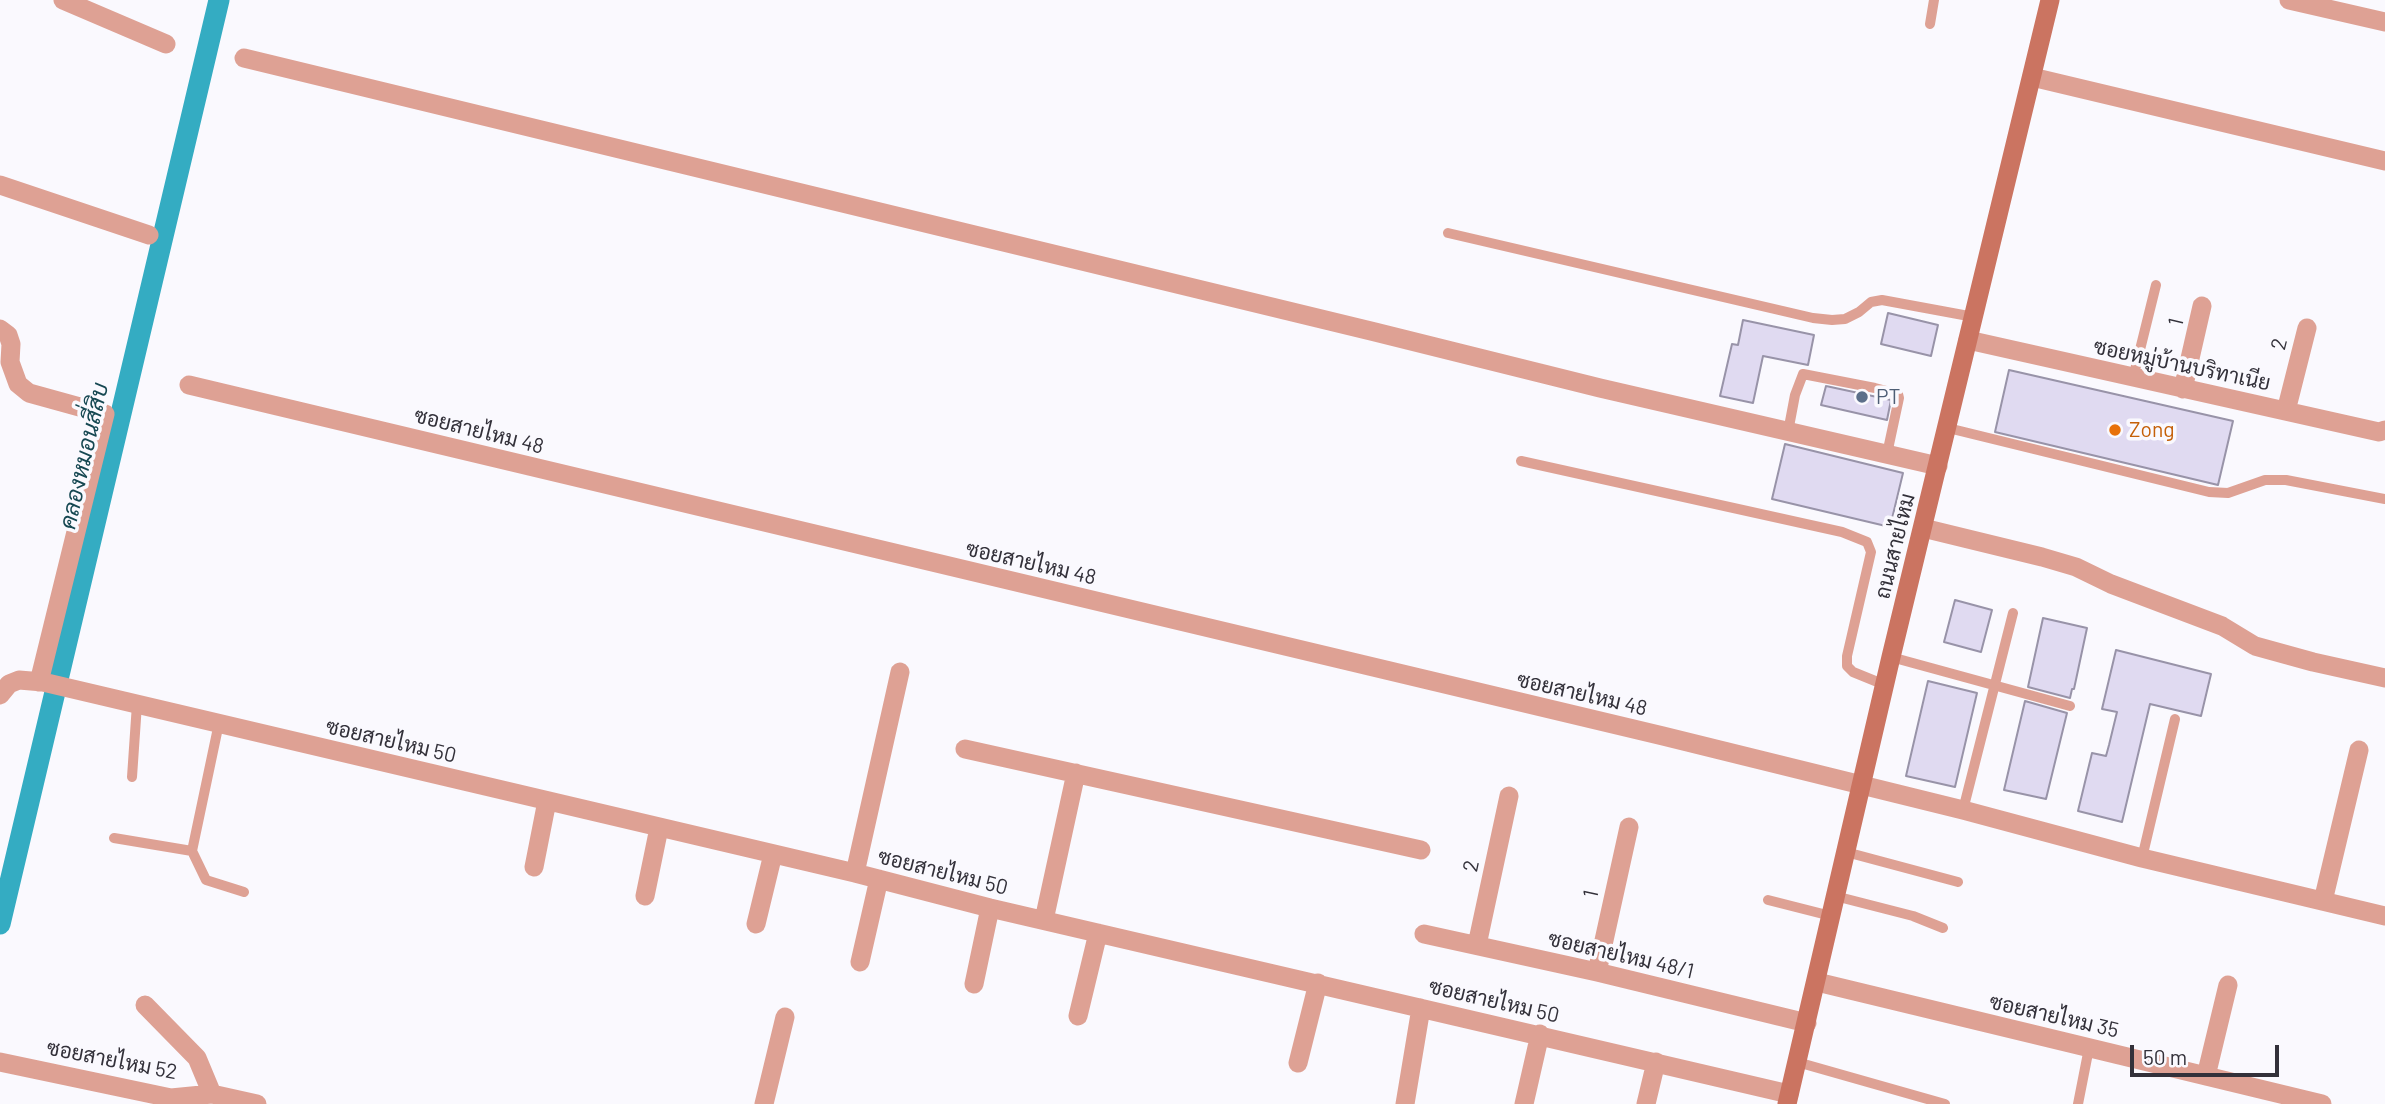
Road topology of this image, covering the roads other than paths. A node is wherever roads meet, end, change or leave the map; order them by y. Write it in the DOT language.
graph roads {
  1 [pos="63,0"];
  2 [pos="1934,0"];
  3 [pos="2050,0"];
  4 [pos="2288,0"];
  5 [pos="2385,22"];
  6 [pos="1930,24"];
  7 [pos="166,44"];
  8 [pos="244,58"];
  9 [pos="2032,77"];
  10 [pos="2385,161"];
  11 [pos="0,185"];
  12 [pos="1448,233"];
  13 [pos="149,235"];
  14 [pos="2156,285"];
  15 [pos="2203,306"];
  16 [pos="1974,317"];
  17 [pos="2307,328"];
  18 [pos="0,329"];
  19 [pos="1968,340"];
  20 [pos="2133,377"];
  21 [pos="189,385"];
  22 [pos="2183,389"];
  23 [pos="2286,411"];
  24 [pos="1948,428"];
  25 [pos="2385,430"];
  26 [pos="1788,432"];
  27 [pos="1887,454"];
  28 [pos="1521,461"];
  29 [pos="1938,466"];
  30 [pos="2385,499"];
  31 [pos="1923,528"];
  32 [pos="2013,613"];
  33 [pos="1891,657"];
  34 [pos="900,672"];
  35 [pos="2385,678"];
  36 [pos="41,682"];
  37 [pos="1996,684"];
  38 [pos="1885,685"];
  39 [pos="0,695"];
  40 [pos="137,704"];
  41 [pos="2070,706"];
  42 [pos="2175,719"];
  43 [pos="219,723"];
  44 [pos="965,749"];
  45 [pos="2359,750"];
  46 [pos="1076,773"];
  47 [pos="132,777"];
  48 [pos="1862,785"];
  49 [pos="1509,796"];
  50 [pos="547,801"];
  51 [pos="1963,810"];
  52 [pos="1629,827"];
  53 [pos="659,828"];
  54 [pos="114,838"];
  55 [pos="192,850"];
  56 [pos="1421,850"];
  57 [pos="1846,852"];
  58 [pos="773,854"];
  59 [pos="2141,858"];
  60 [pos="534,867"];
  61 [pos="855,873"];
  62 [pos="879,879"];
  63 [pos="1958,882"];
  64 [pos="244,892"];
  65 [pos="645,896"];
  66 [pos="1835,896"];
  67 [pos="1768,900"];
  68 [pos="2323,901"];
  69 [pos="990,908"];
  70 [pos="1831,916"];
  71 [pos="2385,916"];
  72 [pos="1044,920"];
  73 [pos="756,924"];
  74 [pos="1943,928"];
  75 [pos="1098,933"];
  76 [pos="1424,934"];
  77 [pos="1477,945"];
  78 [pos="860,962"];
  79 [pos="1597,972"];
  80 [pos="1817,982"];
  81 [pos="1318,983"];
  82 [pos="974,984"];
  83 [pos="2228,985"];
  84 [pos="145,1004"];
  85 [pos="1421,1008"];
  86 [pos="1079,1016"];
  87 [pos="785,1017"];
  88 [pos="1807,1023"];
  89 [pos="1539,1034"];
  90 [pos="2089,1048"];
  91 [pos="0,1062"];
  92 [pos="1656,1062"];
  93 [pos="1797,1062"];
  94 [pos="1298,1063"];
  95 [pos="2206,1076"];
  96 [pos="212,1094"];
  97 [pos="1788,1099"];
  98 [pos="1924,1101"];
  99 [pos="257,1104"];
  100 [pos="764,1104"];
  101 [pos="1405,1104"];
  102 [pos="1524,1104"];
  103 [pos="1646,1104"];
  104 [pos="1945,1104"];
  105 [pos="2078,1104"];
  106 [pos="2322,1104"];
  1 -- 7 [label="street"];
  2 -- 6 [label="lane"];
  3 -- 9 [label="main road, ถนนสายไหม"];
  4 -- 5 [label="street"];
  8 -- 26 [label="street"];
  9 -- 10 [label="street"];
  9 -- 16 [label="main road, ถนนสายไหม"];
  11 -- 13 [label="street"];
  12 -- 16 [label="lane"];
  14 -- 20 [label="lane"];
  15 -- 22 [label="street, 1"];
  16 -- 19 [label="main road, ถนนสายไหม"];
  17 -- 23 [label="street, 2"];
  18 -- 36 [label="street"];
  19 -- 20 [label="street, ซอยหมู่บ้านบริทาเนีย"];
  19 -- 24 [label="main road, ถนนสายไหม"];
  20 -- 22 [label="street, ซอยหมู่บ้านบริทาเนีย"];
  21 -- 48 [label="street, ซอยสายไหม 48"];
  22 -- 23 [label="street, ซอยหมู่บ้านบริทาเนีย"];
  23 -- 25 [label="street, ซอยหมู่บ้านบริทาเนีย"];
  24 -- 29 [label="main road, ถนนสายไหม"];
  24 -- 30 [label="lane"];
  26 -- 27 [label="street"];
  26 -- 27 [label="lane"];
  27 -- 29 [label="street"];
  28 -- 38 [label="lane"];
  29 -- 31 [label="main road, ถนนสายไหม"];
  31 -- 33 [label="main road, ถนนสายไหม"];
  31 -- 35 [label="street"];
  32 -- 37 [label="lane"];
  33 -- 37 [label="lane"];
  33 -- 38 [label="main road, ถนนสายไหม"];
  34 -- 61 [label="street"];
  36 -- 39 [label="street"];
  36 -- 40 [label="street, ซอยสายไหม 50"];
  37 -- 41 [label="lane"];
  37 -- 51 [label="lane"];
  38 -- 48 [label="main road, ถนนสายไหม"];
  40 -- 43 [label="street, ซอยสายไหม 50"];
  40 -- 47 [label="lane"];
  42 -- 59 [label="lane"];
  43 -- 50 [label="street, ซอยสายไหม 50"];
  43 -- 55 [label="lane"];
  44 -- 46 [label="street"];
  45 -- 68 [label="street"];
  46 -- 56 [label="street"];
  46 -- 72 [label="street"];
  48 -- 51 [label="street, ซอยสายไหม 48"];
  48 -- 57 [label="main road, ถนนสายไหม"];
  49 -- 77 [label="street, 2"];
  50 -- 53 [label="street, ซอยสายไหม 50"];
  50 -- 60 [label="street"];
  51 -- 59 [label="street, ซอยสายไหม 48"];
  52 -- 79 [label="street, 1"];
  53 -- 58 [label="street, ซอยสายไหม 50"];
  53 -- 65 [label="street"];
  54 -- 55 [label="lane"];
  55 -- 64 [label="lane"];
  57 -- 63 [label="lane"];
  57 -- 66 [label="main road, ถนนสายไหม"];
  58 -- 61 [label="street, ซอยสายไหม 50"];
  58 -- 73 [label="street"];
  59 -- 68 [label="street, ซอยสายไหม 48"];
  61 -- 62 [label="street, ซอยสายไหม 50"];
  62 -- 69 [label="street, ซอยสายไหม 50"];
  62 -- 78 [label="street"];
  66 -- 70 [label="main road, ถนนสายไหม"];
  66 -- 74 [label="lane"];
  67 -- 70 [label="lane"];
  68 -- 71 [label="street, ซอยสายไหม 48"];
  69 -- 72 [label="street, ซอยสายไหม 50"];
  69 -- 82 [label="street"];
  70 -- 80 [label="main road, ถนนสายไหม"];
  72 -- 75 [label="street, ซอยสายไหม 50"];
  75 -- 81 [label="street, ซอยสายไหม 50"];
  75 -- 86 [label="street"];
  76 -- 77 [label="street, ซอยสายไหม 48/1"];
  77 -- 79 [label="street, ซอยสายไหม 48/1"];
  79 -- 88 [label="street, ซอยสายไหม 48/1"];
  80 -- 88 [label="main road, ถนนสายไหม"];
  80 -- 90 [label="street, ซอยสายไหม 35"];
  81 -- 85 [label="street, ซอยสายไหม 50"];
  81 -- 94 [label="street"];
  83 -- 95 [label="street"];
  84 -- 96 [label="street"];
  85 -- 89 [label="street, ซอยสายไหม 50"];
  85 -- 101 [label="street"];
  87 -- 100 [label="street"];
  88 -- 93 [label="main road, ถนนสายไหม"];
  89 -- 92 [label="street, ซอยสายไหม 50"];
  89 -- 102 [label="street"];
  90 -- 95 [label="street, ซอยสายไหม 35"];
  90 -- 105 [label="lane"];
  91 -- 96 [label="street, ซอยสายไหม 52"];
  92 -- 97 [label="street, ซอยสายไหม 50"];
  92 -- 103 [label="street"];
  93 -- 97 [label="main road, ถนนสายไหม"];
  93 -- 98 [label="lane"];
  95 -- 106 [label="street, ซอยสายไหม 35"];
  96 -- 99 [label="street, ซอยสายไหม 52"];
  98 -- 104 [label="lane"];
}
